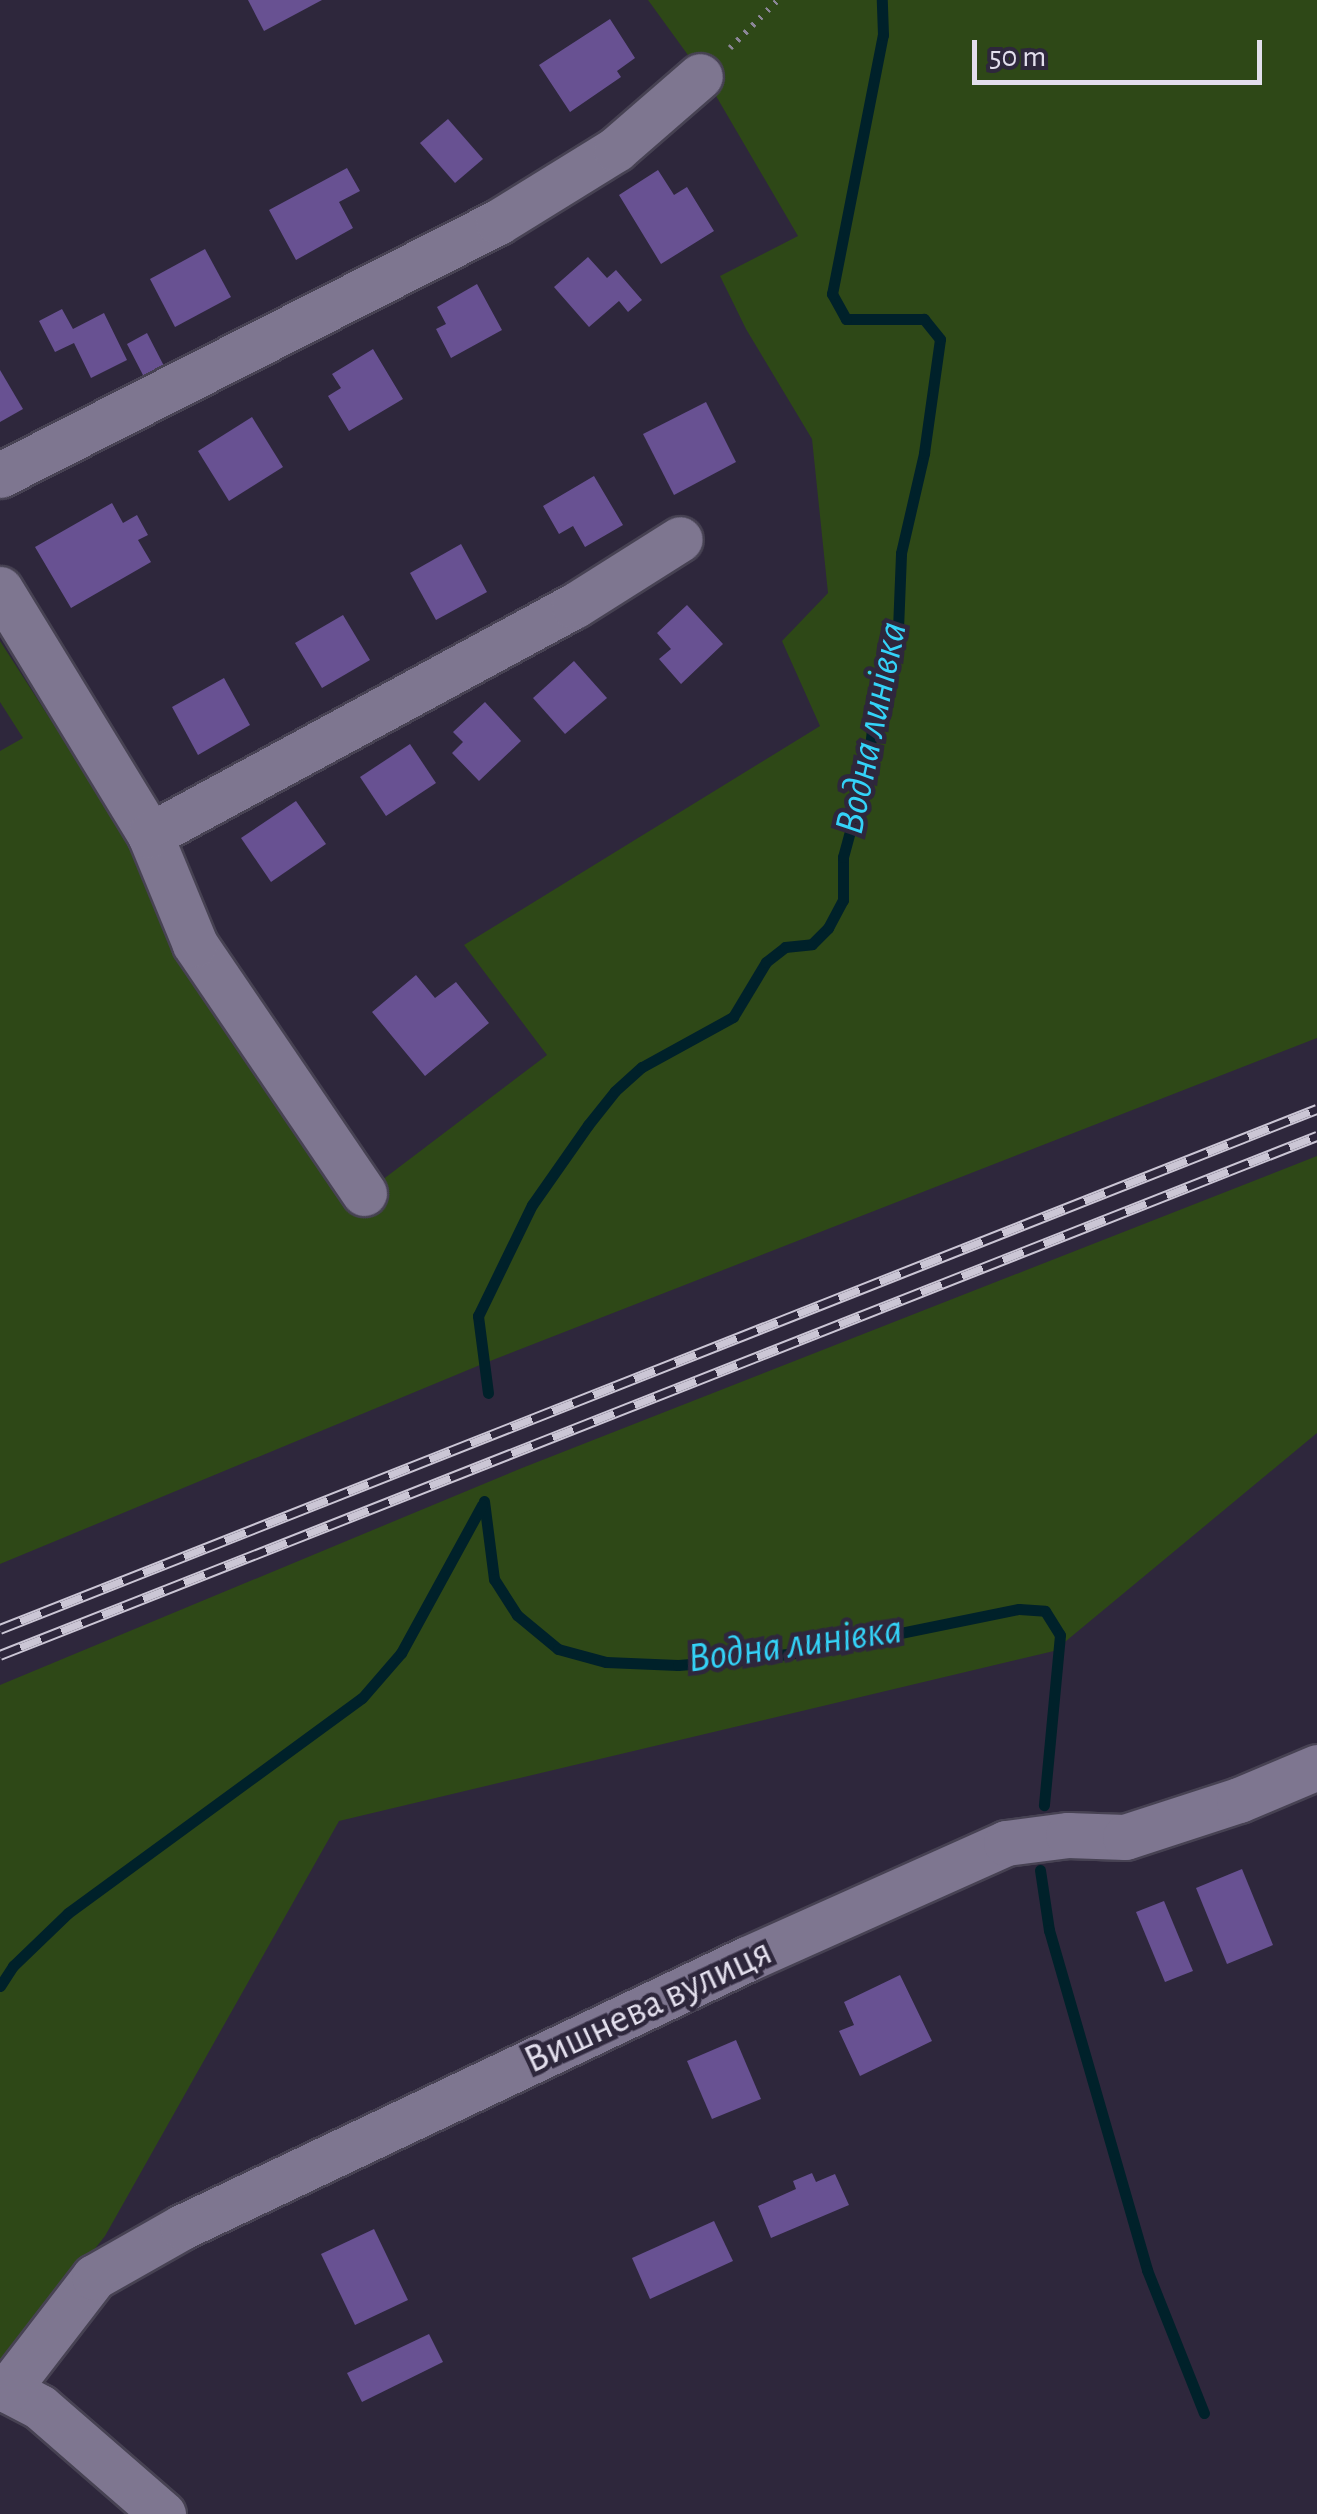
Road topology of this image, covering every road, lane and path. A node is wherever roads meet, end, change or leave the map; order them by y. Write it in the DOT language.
graph roads {
  1 [pos="778,0"];
  2 [pos="700,76"];
  3 [pos="0,475"];
  4 [pos="680,539"];
  5 [pos="0,590"];
  6 [pos="150,835"];
  7 [pos="364,1193"];
  8 [pos="1317,1767"];
  9 [pos="12,2377"];
  10 [pos="163,2514"];
  1 -- 2 [label="path"];
  2 -- 3 [label="street"];
  4 -- 6 [label="street"];
  5 -- 6 [label="street"];
  6 -- 7 [label="street"];
  8 -- 9 [label="street, Вишнева вулиця"];
  9 -- 10 [label="street"];
}
